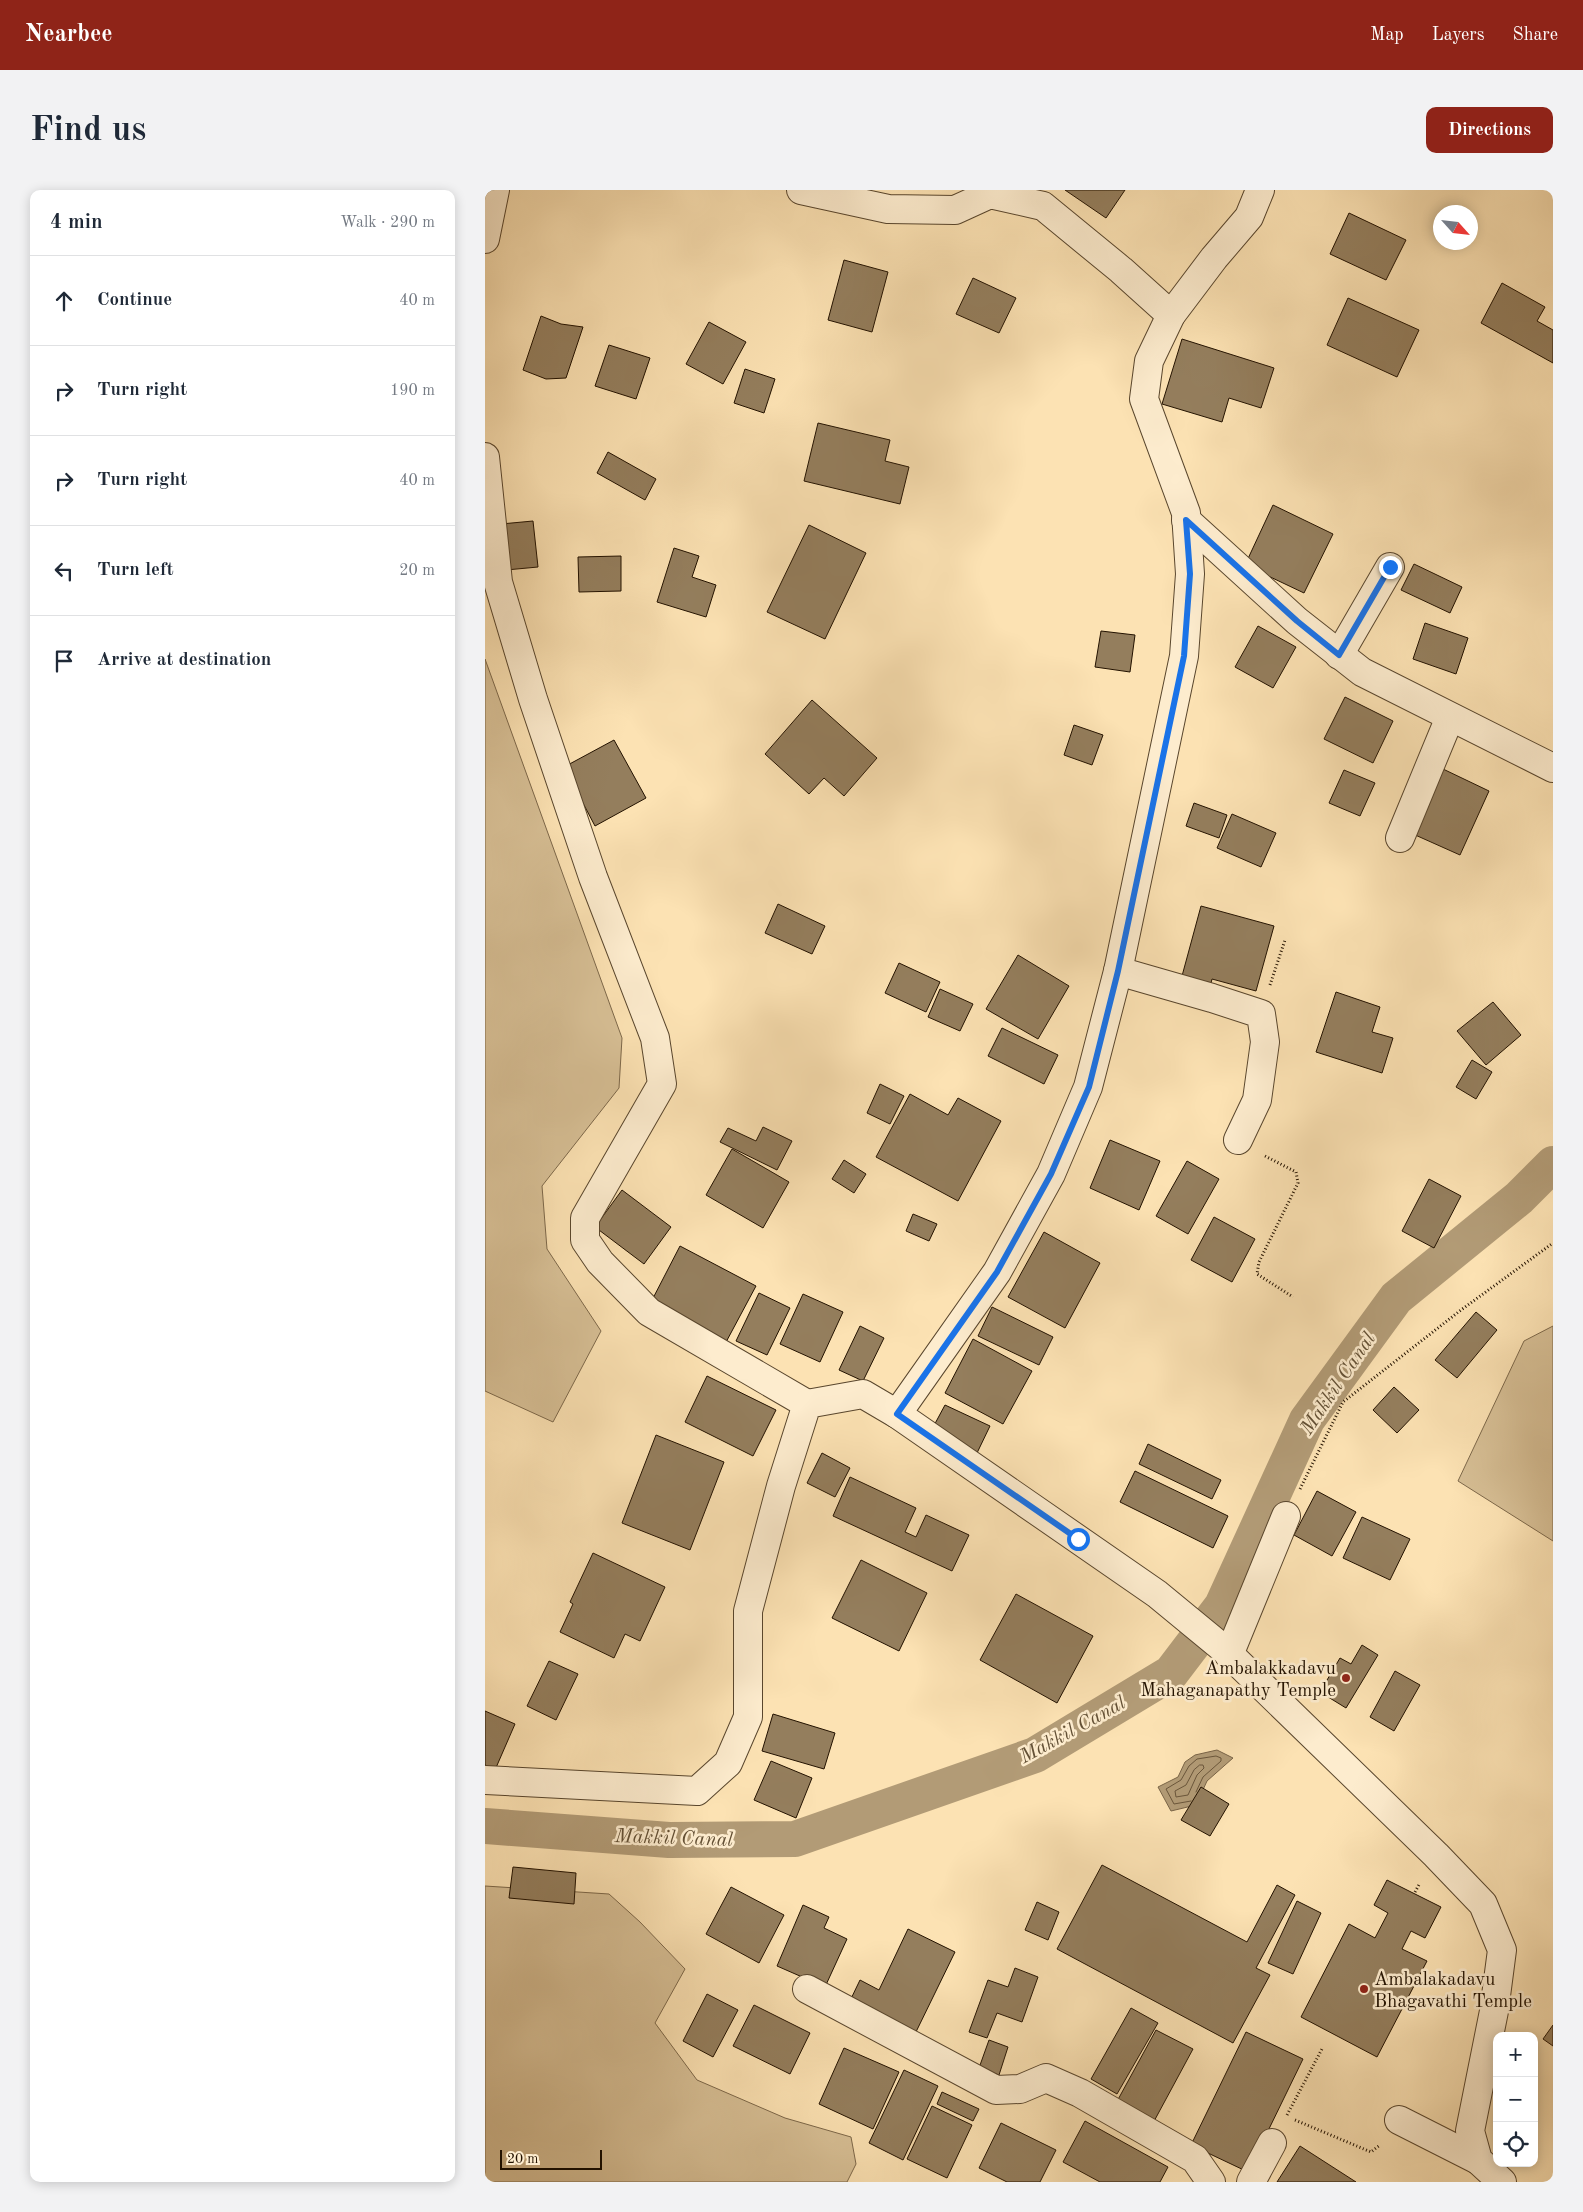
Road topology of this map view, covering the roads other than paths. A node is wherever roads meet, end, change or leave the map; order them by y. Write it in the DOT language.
graph roads {
  1 [pos="495,190"];
  2 [pos="801,190"];
  3 [pos="1260,190"];
  4 [pos="485,239"];
  5 [pos="1171,315"];
  6 [pos="485,457"];
  7 [pos="1186,520"];
  8 [pos="1390,567"];
  9 [pos="1339,655"];
  10 [pos="1450,717"];
  11 [pos="1553,768"];
  12 [pos="1400,838"];
  13 [pos="1118,971"];
  14 [pos="1237,1140"];
  15 [pos="807,1404"];
  16 [pos="897,1414"];
  17 [pos="1286,1516"];
  18 [pos="1227,1653"];
  19 [pos="485,1780"];
  20 [pos="807,1989"];
  21 [pos="1399,2120"];
  22 [pos="1272,2143"];
  23 [pos="1478,2160"];
  24 [pos="1211,2182"];
  25 [pos="1251,2182"];
  26 [pos="1502,2182"];
  1 -- 4 [label="street"];
  2 -- 5 [label="street"];
  3 -- 5 [label="street"];
  5 -- 7 [label="street"];
  6 -- 15 [label="street"];
  7 -- 9 [label="street"];
  7 -- 13 [label="street"];
  8 -- 9 [label="street"];
  9 -- 10 [label="street"];
  10 -- 11 [label="street"];
  10 -- 12 [label="street"];
  13 -- 14 [label="street"];
  13 -- 16 [label="street"];
  15 -- 16 [label="street"];
  15 -- 19 [label="street"];
  16 -- 18 [label="street"];
  17 -- 18 [label="street"];
  18 -- 23 [label="street"];
  20 -- 24 [label="street"];
  21 -- 23 [label="street"];
  22 -- 25 [label="street"];
  23 -- 26 [label="street"];
}
